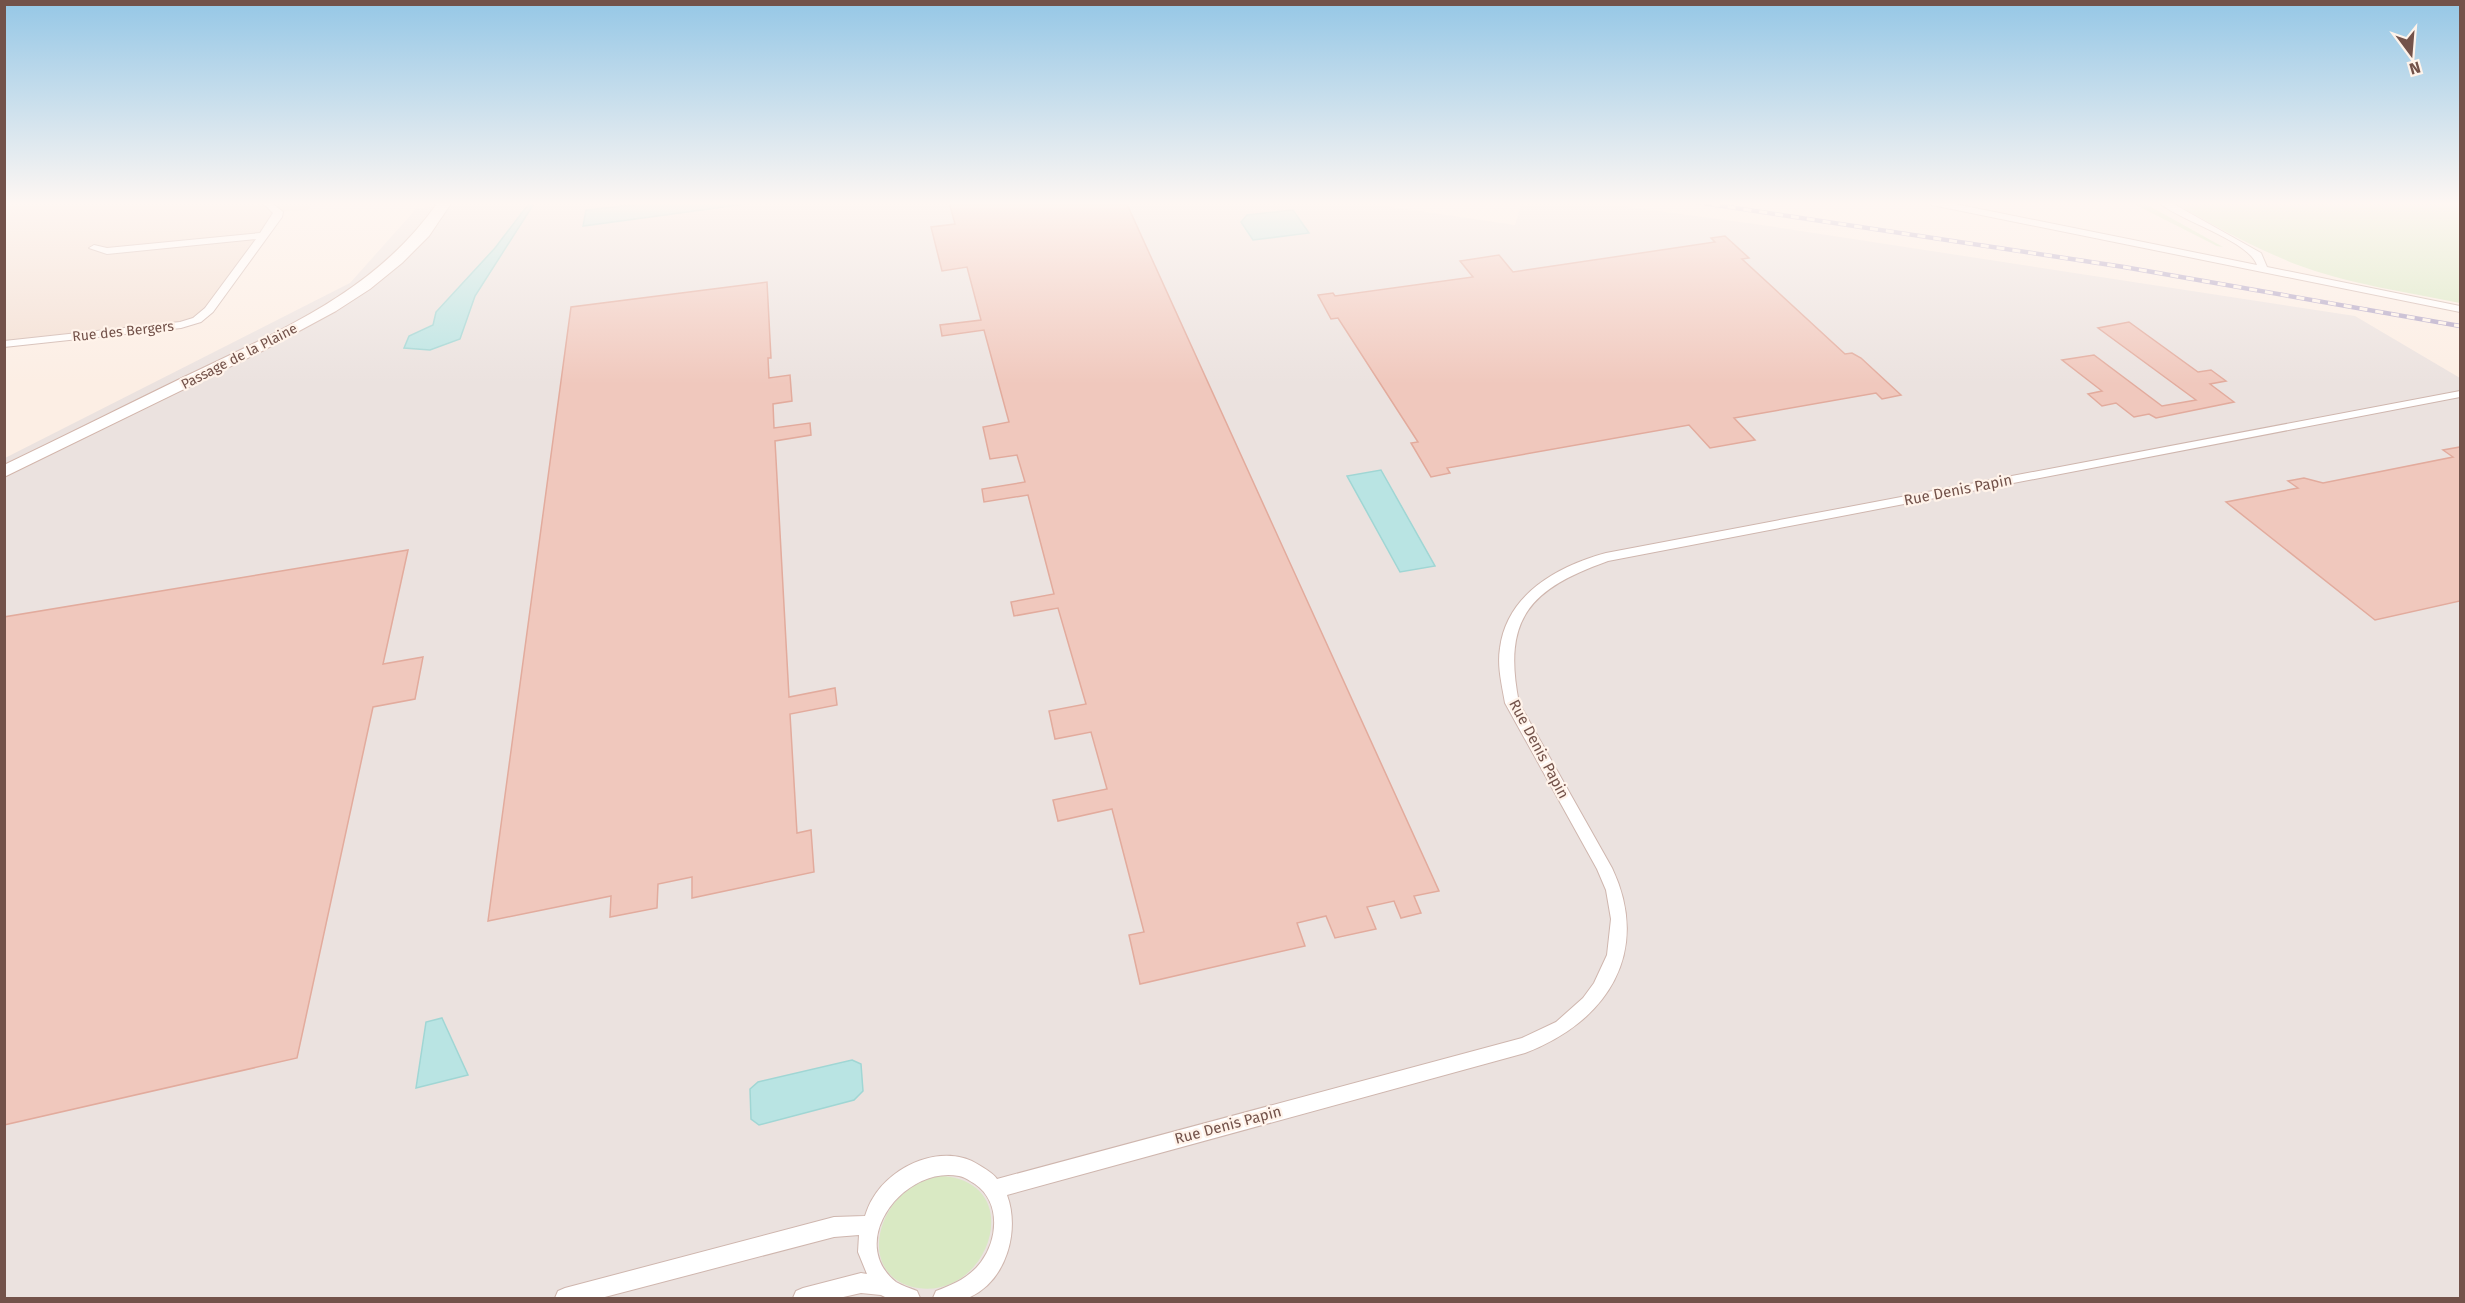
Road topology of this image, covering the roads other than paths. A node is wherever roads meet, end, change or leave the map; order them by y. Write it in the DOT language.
graph roads {
  1 [pos="242,263"];
  2 [pos="392,263"];
  3 [pos="2237,263"];
  4 [pos="2261,263"];
  5 [pos="2263,268"];
  6 [pos="2460,309"];
  7 [pos="4,344"];
  8 [pos="2460,394"];
  9 [pos="4,472"];
  10 [pos="995,1189"];
  11 [pos="869,1225"];
  12 [pos="884,1285"];
  13 [pos="565,1299"];
  14 [pos="803,1299"];
  15 [pos="910,1299"];
  16 [pos="943,1299"];
  1 -- 7 [label="street, Rue des Bergers"];
  2 -- 9 [label="street, Passage de la Plaine"];
  3 -- 5 [label="street"];
  4 -- 5 [label="street"];
  5 -- 6 [label="street"];
  8 -- 10 [label="street, Rue Denis Papin"];
  10 -- 11 [label="street"];
  10 -- 16 [label="street"];
  11 -- 12 [label="street"];
  11 -- 13 [label="street"];
  12 -- 14 [label="street"];
  12 -- 15 [label="street"];
}
